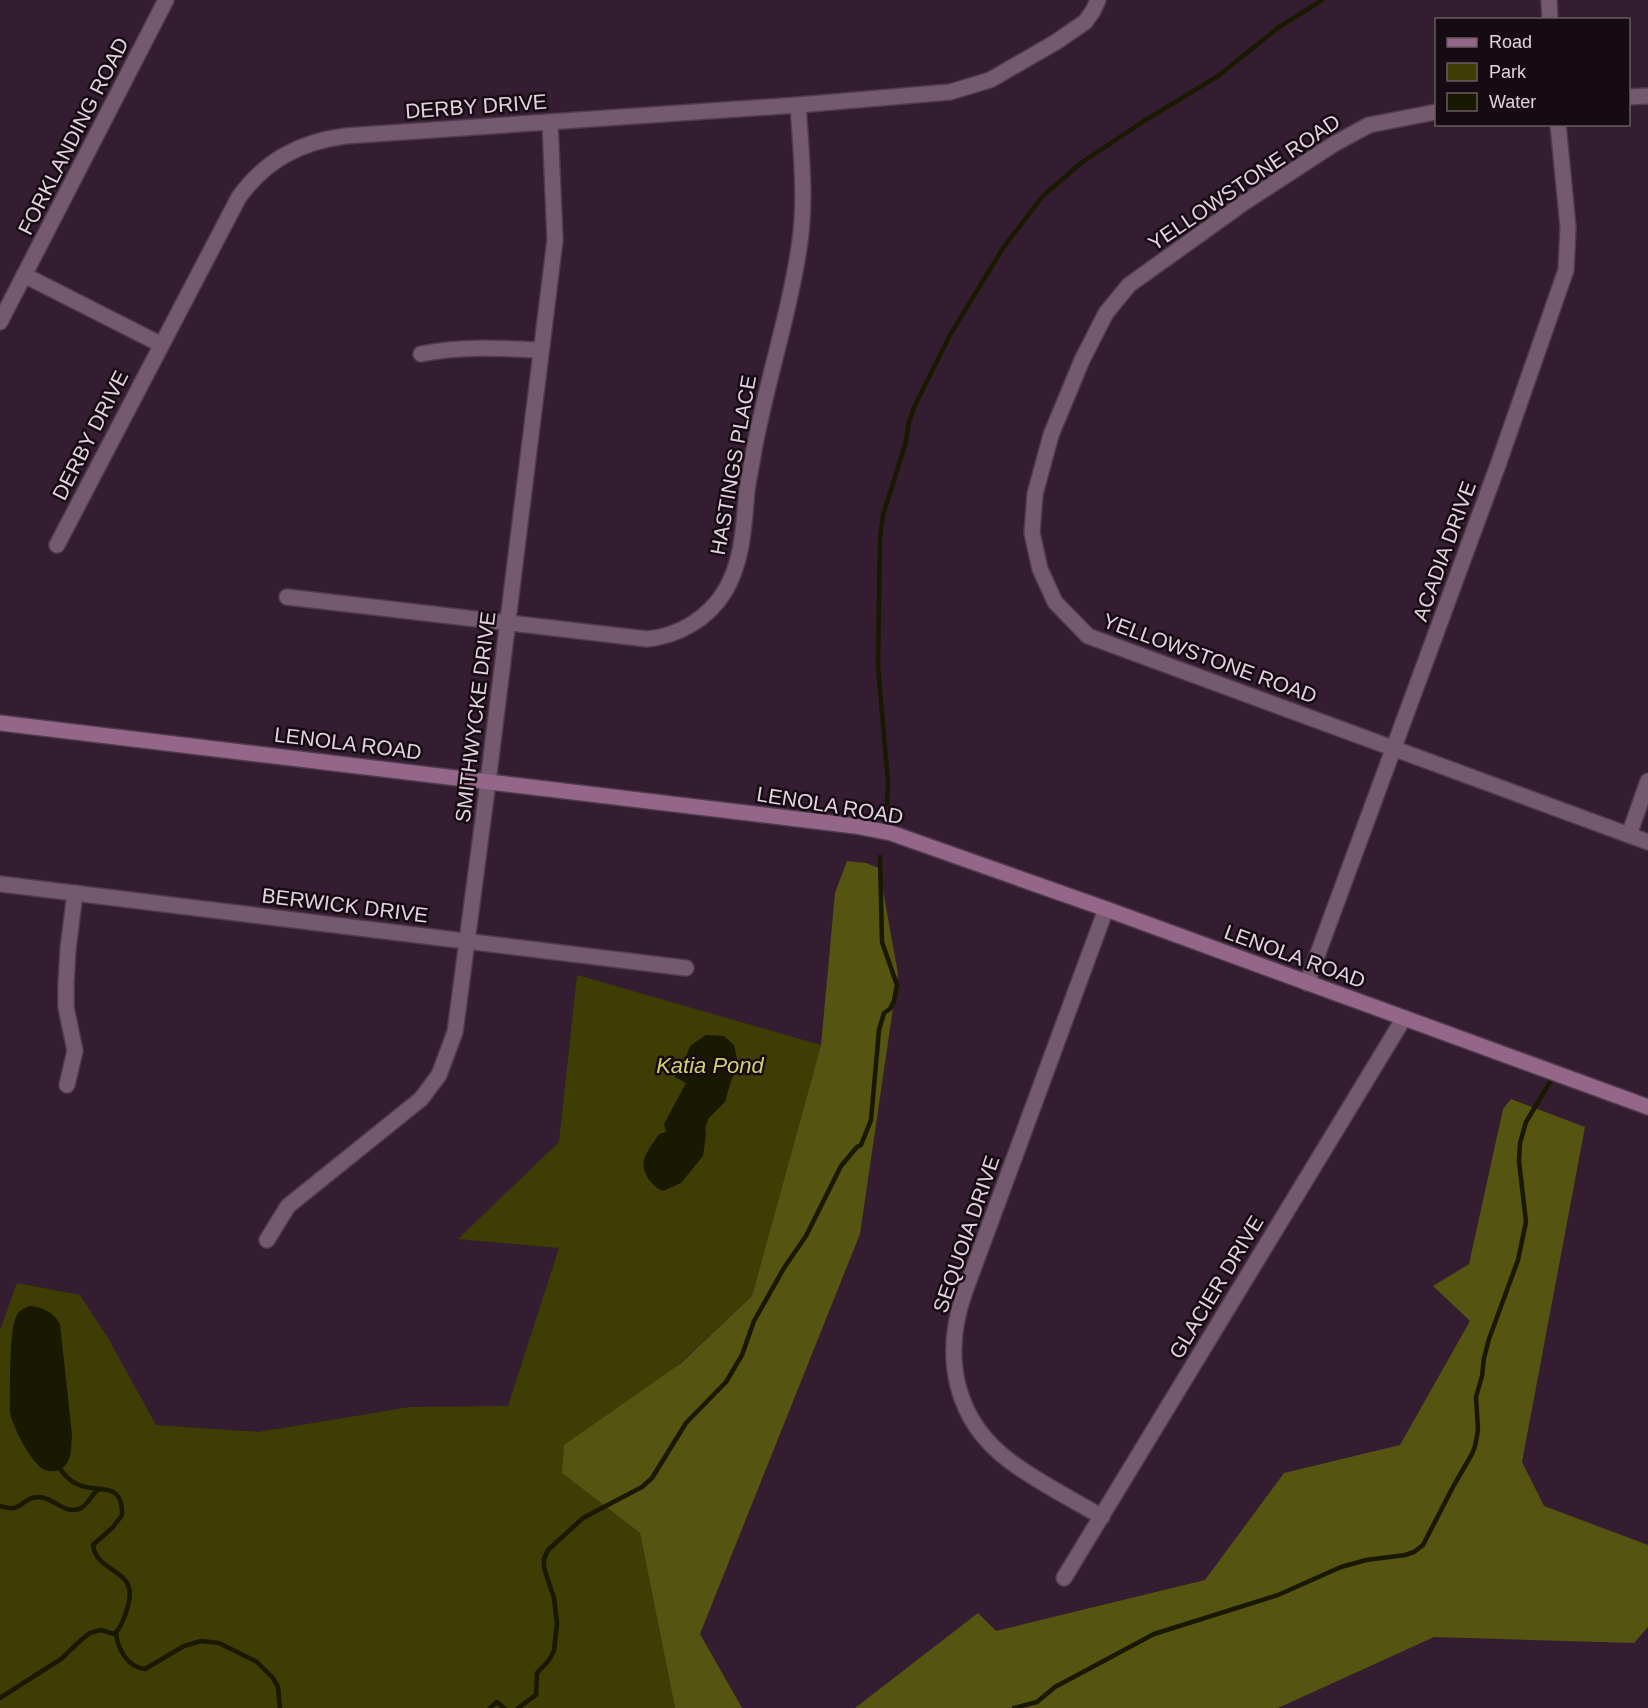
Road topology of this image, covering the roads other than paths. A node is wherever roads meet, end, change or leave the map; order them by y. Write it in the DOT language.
graph roads {
  1 [pos="166,0"];
  2 [pos="1098,0"];
  3 [pos="1549,0"];
  4 [pos="1550,18"];
  5 [pos="1648,96"];
  6 [pos="1630,97"];
  7 [pos="798,105"];
  8 [pos="1435,112"];
  9 [pos="550,122"];
  10 [pos="1558,126"];
  11 [pos="24,275"];
  12 [pos="0,322"];
  13 [pos="160,344"];
  14 [pos="540,350"];
  15 [pos="421,354"];
  16 [pos="57,545"];
  17 [pos="287,597"];
  18 [pos="507,624"];
  19 [pos="0,723"];
  20 [pos="1394,748"];
  21 [pos="1648,781"];
  22 [pos="488,782"];
  23 [pos="1629,836"];
  24 [pos="1648,842"];
  25 [pos="0,884"];
  26 [pos="75,893"];
  27 [pos="1106,909"];
  28 [pos="467,941"];
  29 [pos="686,968"];
  30 [pos="1307,983"];
  31 [pos="1404,1018"];
  32 [pos="67,1085"];
  33 [pos="1648,1107"];
  34 [pos="267,1240"];
  35 [pos="1102,1517"];
  36 [pos="1064,1578"];
  1 -- 11 [label="street, FORKLANDING ROAD"];
  2 -- 7 [label="street, DERBY DRIVE"];
  3 -- 4 [label="street"];
  5 -- 6 [label="street"];
  7 -- 9 [label="street, DERBY DRIVE"];
  7 -- 18 [label="street, HASTINGS PLACE"];
  8 -- 20 [label="street, YELLOWSTONE ROAD"];
  9 -- 13 [label="street, DERBY DRIVE"];
  9 -- 14 [label="street, SMITHWYCKE DRIVE"];
  10 -- 20 [label="street, ACADIA DRIVE"];
  11 -- 12 [label="street, FORKLANDING ROAD"];
  11 -- 13 [label="street"];
  13 -- 16 [label="street, DERBY DRIVE"];
  14 -- 15 [label="street"];
  14 -- 18 [label="street, SMITHWYCKE DRIVE"];
  17 -- 18 [label="street, HASTINGS PLACE"];
  18 -- 22 [label="street, SMITHWYCKE DRIVE"];
  19 -- 22 [label="main road, LENOLA ROAD"];
  20 -- 23 [label="street, YELLOWSTONE ROAD"];
  20 -- 30 [label="street, ACADIA DRIVE"];
  21 -- 23 [label="street"];
  22 -- 27 [label="main road, LENOLA ROAD"];
  22 -- 28 [label="street, SMITHWYCKE DRIVE"];
  23 -- 24 [label="street, YELLOWSTONE ROAD"];
  25 -- 26 [label="street, BERWICK DRIVE"];
  26 -- 28 [label="street, BERWICK DRIVE"];
  26 -- 32 [label="street"];
  27 -- 30 [label="main road, LENOLA ROAD"];
  27 -- 35 [label="street, SEQUOIA DRIVE"];
  28 -- 29 [label="street, BERWICK DRIVE"];
  28 -- 34 [label="street, SMITHWYCKE DRIVE"];
  30 -- 31 [label="main road, LENOLA ROAD"];
  31 -- 33 [label="main road, LENOLA ROAD"];
  31 -- 35 [label="street, GLACIER DRIVE"];
  35 -- 36 [label="street, GLACIER DRIVE"];
}
